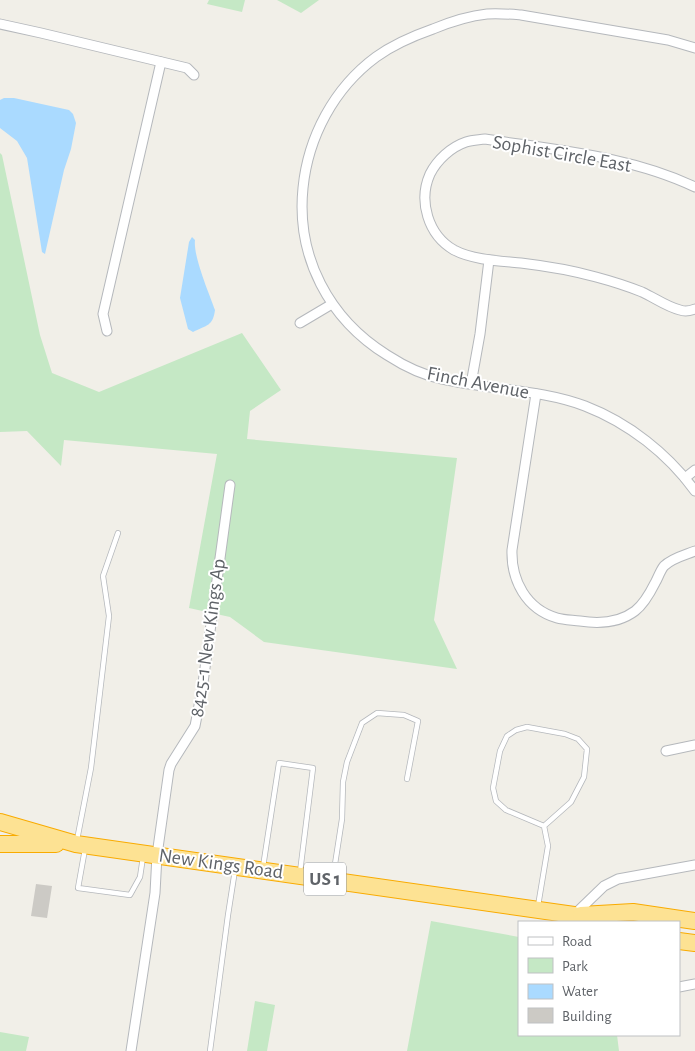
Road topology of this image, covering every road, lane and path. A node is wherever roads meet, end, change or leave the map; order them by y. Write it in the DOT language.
graph roads {
  1 [pos="0,24"];
  2 [pos="695,48"];
  3 [pos="160,62"];
  4 [pos="194,74"];
  5 [pos="695,187"];
  6 [pos="489,260"];
  7 [pos="332,304"];
  8 [pos="692,310"];
  9 [pos="300,323"];
  10 [pos="108,331"];
  11 [pos="471,384"];
  12 [pos="536,394"];
  13 [pos="695,470"];
  14 [pos="685,478"];
  15 [pos="230,485"];
  16 [pos="695,492"];
  17 [pos="118,533"];
  18 [pos="695,551"];
  19 [pos="695,745"];
  20 [pos="666,751"];
  21 [pos="407,779"];
  22 [pos="0,822"];
  23 [pos="544,826"];
  24 [pos="0,844"];
  25 [pos="81,844"];
  26 [pos="150,854"];
  27 [pos="695,864"];
  28 [pos="236,867"];
  29 [pos="262,870"];
  30 [pos="300,876"];
  31 [pos="332,880"];
  32 [pos="537,910"];
  33 [pos="574,915"];
  34 [pos="591,921"];
  35 [pos="695,922"];
  36 [pos="680,941"];
  37 [pos="695,943"];
  38 [pos="695,984"];
  39 [pos="680,987"];
  40 [pos="131,1051"];
  41 [pos="210,1051"];
  1 -- 3 [label="street"];
  2 -- 7 [label="street, Finch Avenue"];
  3 -- 4 [label="street"];
  3 -- 10 [label="street"];
  5 -- 6 [label="street, Sophist Circle East"];
  6 -- 8 [label="street"];
  6 -- 11 [label="street"];
  7 -- 9 [label="street"];
  7 -- 11 [label="street, Finch Avenue"];
  11 -- 12 [label="street, Finch Avenue"];
  12 -- 14 [label="street, Finch Avenue"];
  12 -- 18 [label="street"];
  13 -- 14 [label="street"];
  14 -- 16 [label="street, Finch Avenue"];
  15 -- 26 [label="street, 8425-1 New Kings Ap"];
  17 -- 25 [label="lane"];
  19 -- 20 [label="street"];
  21 -- 31 [label="lane"];
  22 -- 25 [label="highway, New Kings Road / US 1"];
  23 -- 23 [label="lane"];
  23 -- 32 [label="lane"];
  24 -- 25 [label="highway, New Kings Road / US 1"];
  25 -- 26 [label="highway, New Kings Road / US 1"];
  25 -- 26 [label="lane"];
  26 -- 28 [label="highway, New Kings Road / US 1"];
  26 -- 40 [label="street, 8425-1 New Kings Ap"];
  27 -- 33 [label="street"];
  28 -- 29 [label="highway, New Kings Road / US 1"];
  28 -- 41 [label="lane"];
  29 -- 30 [label="highway, New Kings Road / US 1"];
  29 -- 30 [label="lane"];
  30 -- 31 [label="highway, New Kings Road / US 1"];
  31 -- 32 [label="highway, New Kings Road / US 1"];
  32 -- 33 [label="highway, New Kings Road / US 1"];
  33 -- 34 [label="highway, New Kings Road / US 1"];
  33 -- 35 [label="highway, New Kings Road / US 1"];
  36 -- 37 [label="highway"];
  38 -- 39 [label="street"];
}
